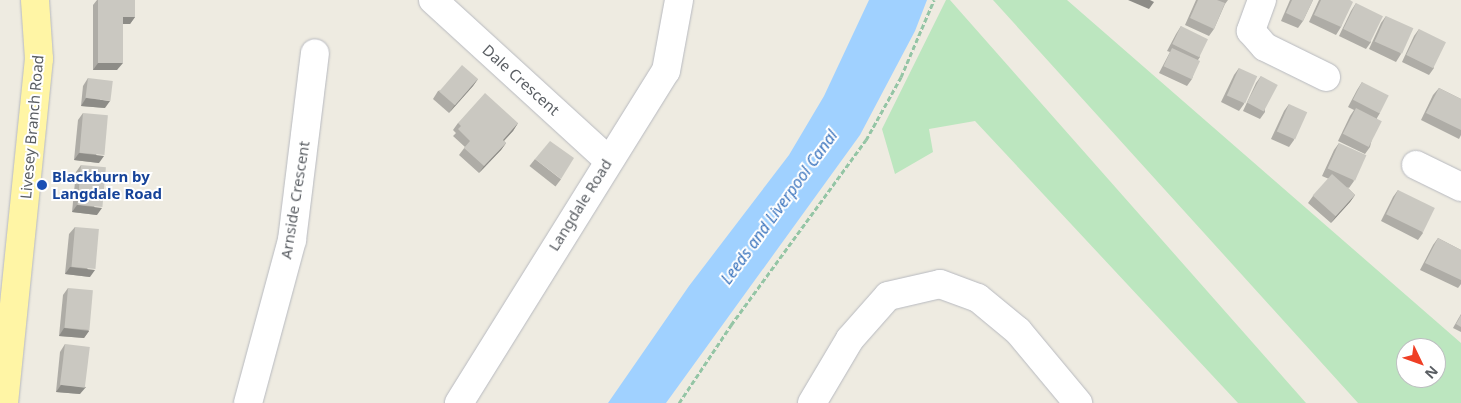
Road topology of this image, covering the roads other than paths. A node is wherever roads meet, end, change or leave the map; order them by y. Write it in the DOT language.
graph roads {
  1 [pos="35,0"];
  2 [pos="433,0"];
  3 [pos="679,0"];
  4 [pos="1262,0"];
  5 [pos="315,53"];
  6 [pos="1326,77"];
  7 [pos="608,160"];
  8 [pos="1416,165"];
  9 [pos="1461,187"];
  10 [pos="4,403"];
  11 [pos="248,403"];
  12 [pos="459,403"];
  13 [pos="812,403"];
  14 [pos="1078,403"];
  1 -- 10 [label="main road, Livesey Branch Road"];
  2 -- 7 [label="street, Dale Crescent"];
  3 -- 7 [label="street, Langdale Road"];
  4 -- 6 [label="street"];
  5 -- 11 [label="street, Arnside Crescent"];
  7 -- 12 [label="street, Langdale Road"];
  8 -- 9 [label="street"];
  13 -- 14 [label="street"];
}
